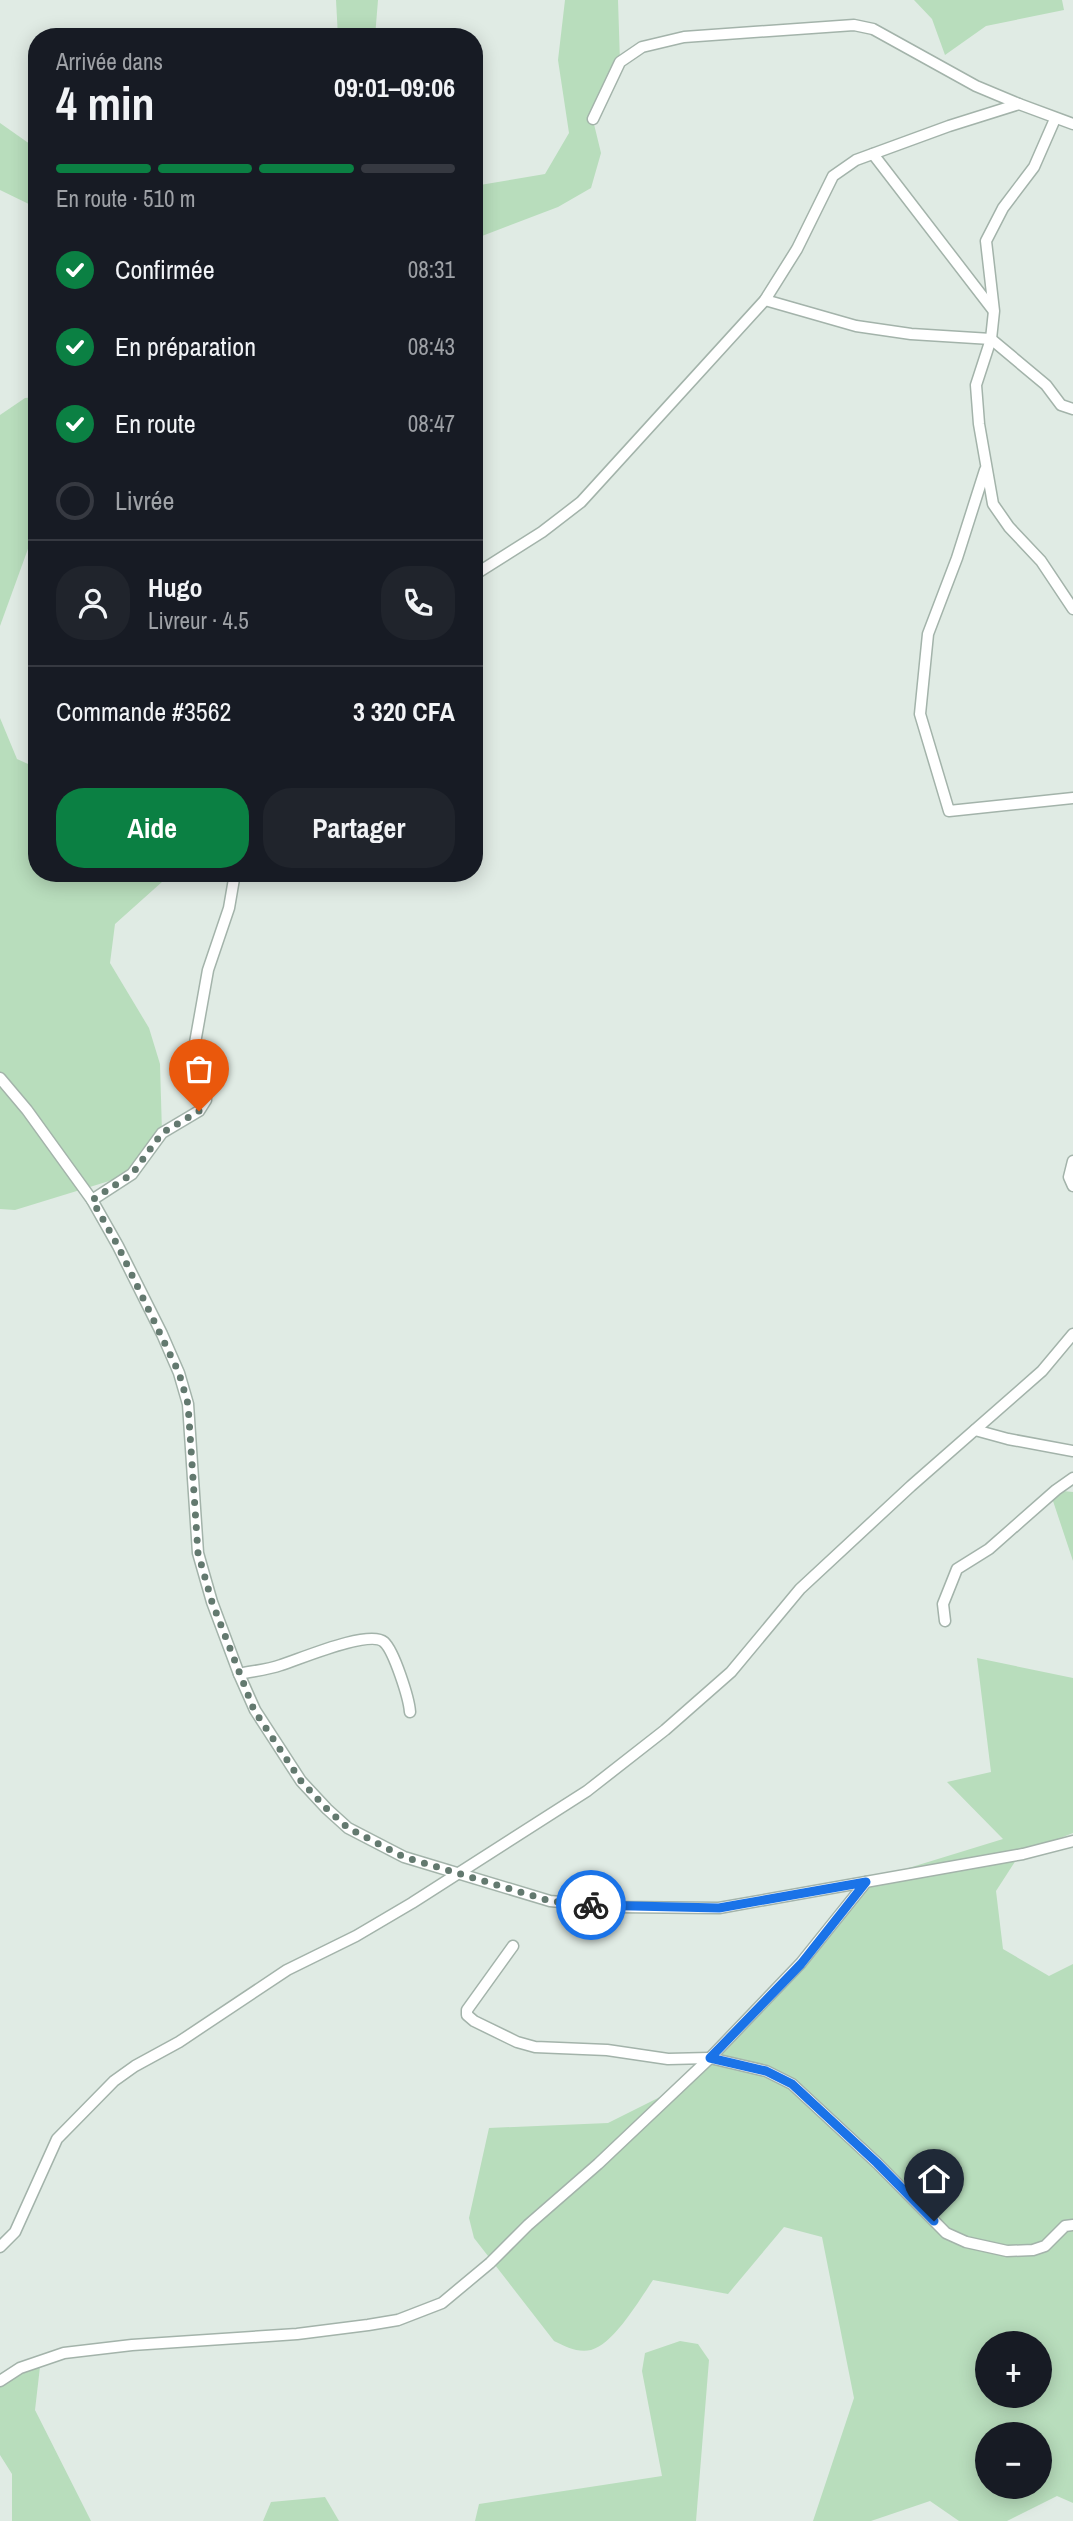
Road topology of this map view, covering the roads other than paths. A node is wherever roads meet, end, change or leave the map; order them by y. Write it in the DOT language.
graph roads {
  1 [pos="1019,104"];
  2 [pos="593,119"];
  3 [pos="1055,119"];
  4 [pos="1073,124"];
  5 [pos="873,154"];
  6 [pos="765,300"];
  7 [pos="994,311"];
  8 [pos="992,339"];
  9 [pos="1073,409"];
  10 [pos="986,465"];
  11 [pos="483,569"];
  12 [pos="1073,609"];
  13 [pos="1073,799"];
  14 [pos="233,882"];
  15 [pos="0,1078"];
  16 [pos="1073,1161"];
  17 [pos="1073,1186"];
  18 [pos="92,1200"];
  19 [pos="1073,1334"];
  20 [pos="975,1430"];
  21 [pos="1073,1451"];
  22 [pos="1073,1478"];
  23 [pos="945,1621"];
  24 [pos="239,1674"];
  25 [pos="410,1712"];
  26 [pos="1073,1841"];
  27 [pos="458,1873"];
  28 [pos="866,1882"];
  29 [pos="513,1945"];
  30 [pos="710,2058"];
  31 [pos="1073,2225"];
  32 [pos="0,2248"];
  33 [pos="0,2381"];
  1 -- 2 [label="street"];
  1 -- 3 [label="street"];
  1 -- 5 [label="street"];
  3 -- 4 [label="street"];
  3 -- 7 [label="street"];
  5 -- 6 [label="street"];
  5 -- 7 [label="street"];
  6 -- 8 [label="street"];
  6 -- 11 [label="street"];
  7 -- 8 [label="street"];
  8 -- 9 [label="street"];
  8 -- 10 [label="street"];
  10 -- 12 [label="street"];
  10 -- 13 [label="street"];
  14 -- 18 [label="street"];
  15 -- 18 [label="street"];
  16 -- 17 [label="street"];
  18 -- 24 [label="street"];
  19 -- 20 [label="street"];
  20 -- 21 [label="street"];
  20 -- 27 [label="street"];
  22 -- 23 [label="street"];
  24 -- 25 [label="street"];
  24 -- 27 [label="street"];
  26 -- 28 [label="street"];
  27 -- 28 [label="street"];
  27 -- 32 [label="street"];
  28 -- 30 [label="street"];
  29 -- 30 [label="street"];
  30 -- 31 [label="street"];
  30 -- 33 [label="street"];
}
